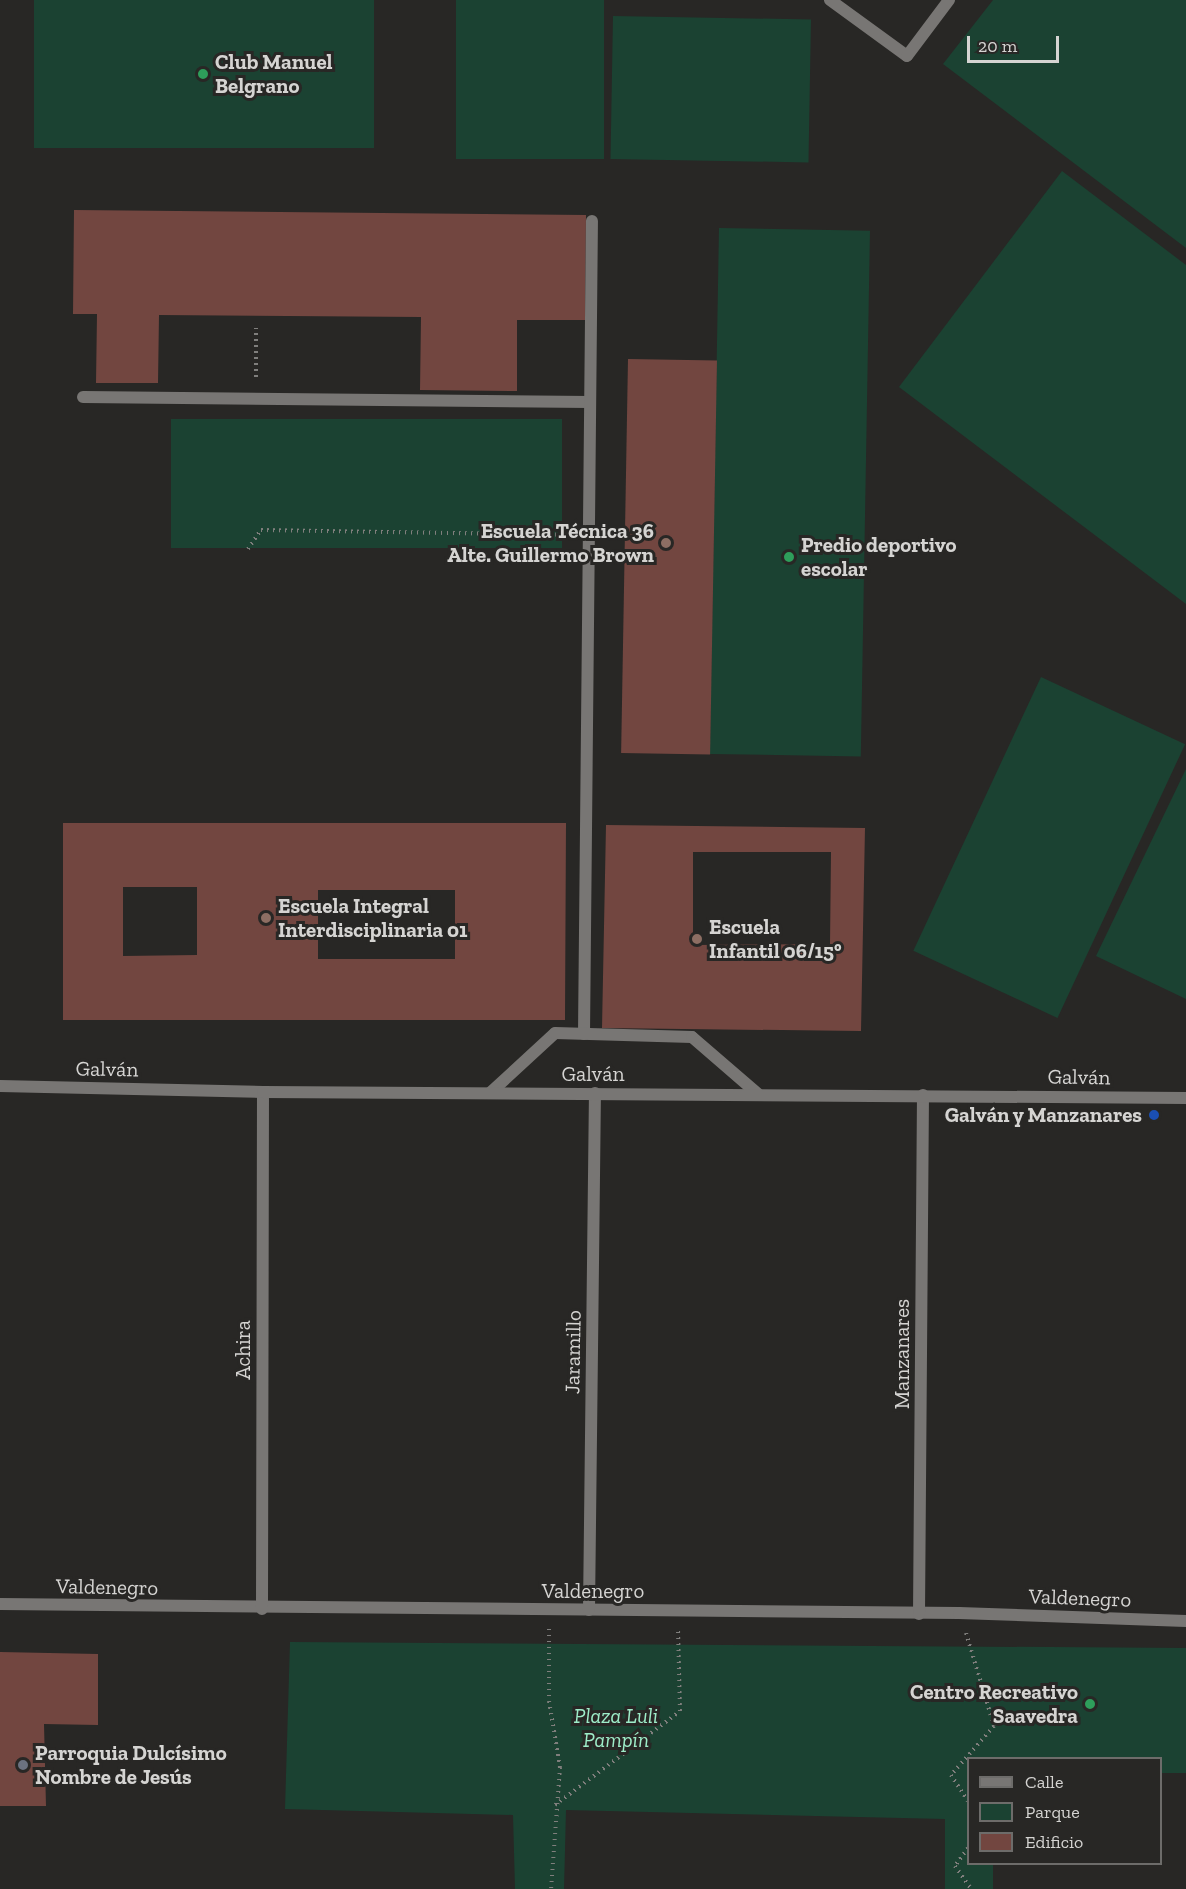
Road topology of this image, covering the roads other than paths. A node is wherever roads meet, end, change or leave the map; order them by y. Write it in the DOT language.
graph roads {
  1 [pos="830,0"];
  2 [pos="949,0"];
  3 [pos="592,220"];
  4 [pos="83,397"];
  5 [pos="590,402"];
  6 [pos="584,1034"];
  7 [pos="0,1086"];
  8 [pos="263,1092"];
  9 [pos="490,1093"];
  10 [pos="595,1093"];
  11 [pos="758,1094"];
  12 [pos="923,1095"];
  13 [pos="1186,1098"];
  14 [pos="0,1604"];
  15 [pos="262,1609"];
  16 [pos="589,1610"];
  17 [pos="919,1614"];
  18 [pos="1186,1622"];
  1 -- 2 [label="street"];
  3 -- 5 [label="street"];
  4 -- 5 [label="street"];
  5 -- 6 [label="street"];
  6 -- 9 [label="street"];
  6 -- 11 [label="street"];
  7 -- 8 [label="street, Galván"];
  8 -- 9 [label="street, Galván"];
  8 -- 15 [label="street, Achira"];
  9 -- 10 [label="street, Galván"];
  10 -- 11 [label="street, Galván"];
  10 -- 16 [label="street, Jaramillo"];
  11 -- 12 [label="street, Galván"];
  12 -- 13 [label="street, Galván"];
  12 -- 17 [label="street, Manzanares"];
  14 -- 15 [label="street, Valdenegro"];
  15 -- 16 [label="street, Valdenegro"];
  16 -- 17 [label="street, Valdenegro"];
  17 -- 18 [label="street, Valdenegro"];
}
